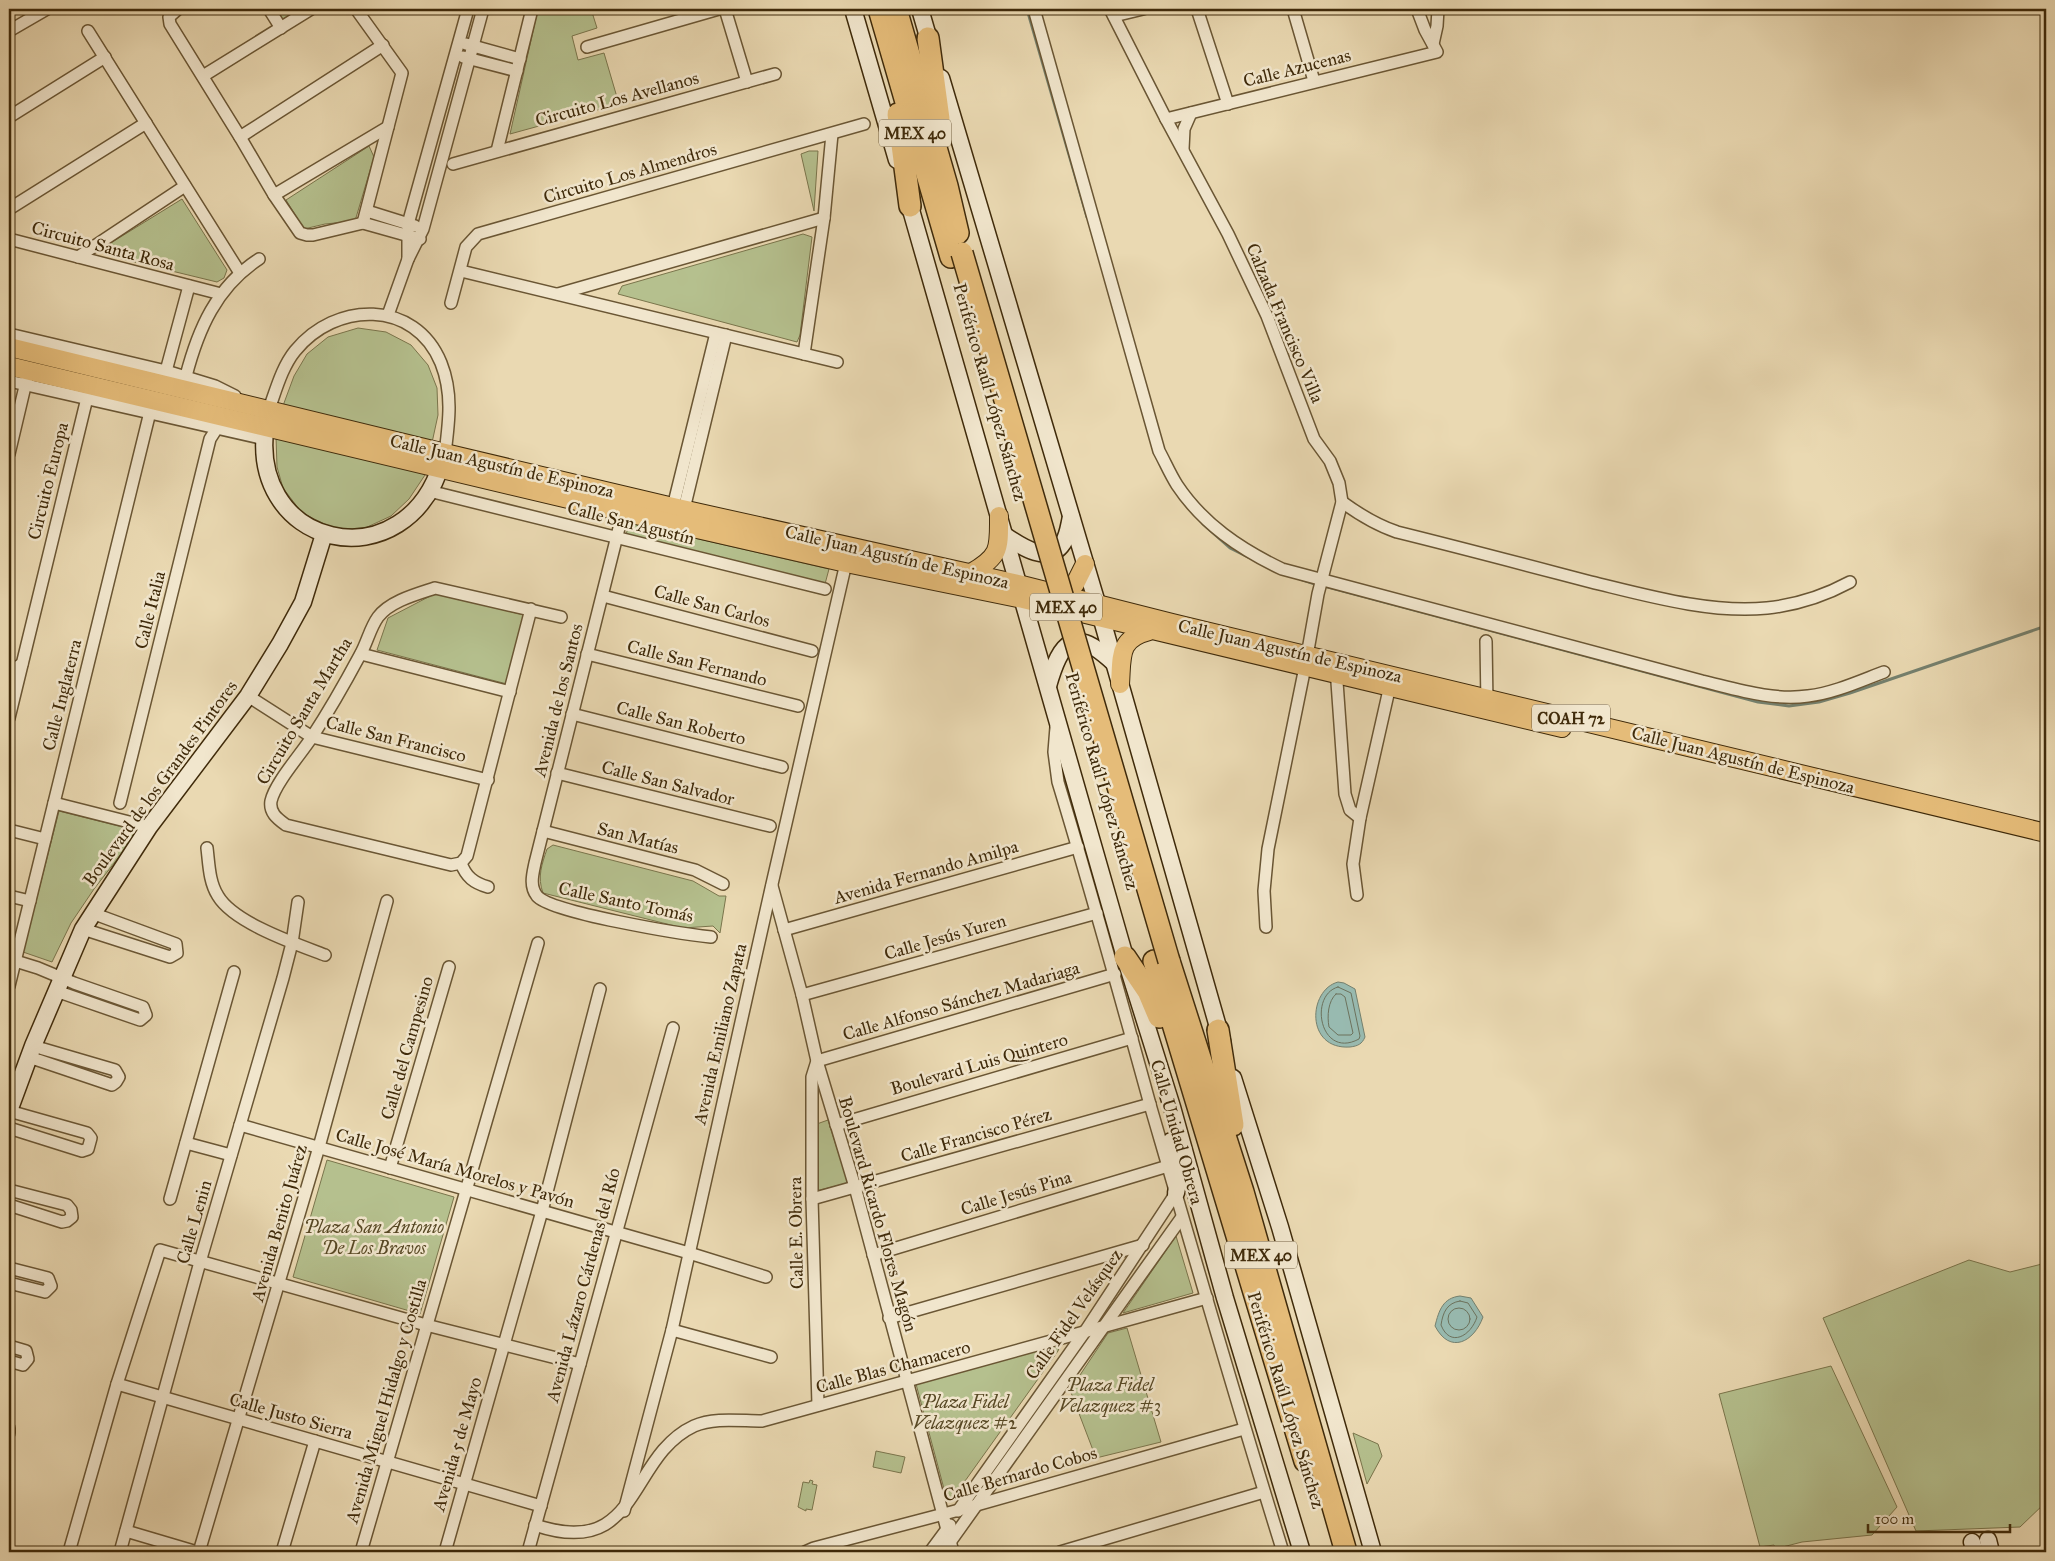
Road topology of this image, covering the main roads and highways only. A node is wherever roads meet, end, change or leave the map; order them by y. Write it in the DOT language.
graph roads {
  1 [pos="853,9"];
  2 [pos="879,9"];
  3 [pos="896,9"];
  4 [pos="920,9"];
  5 [pos="887,37"];
  6 [pos="928,38"];
  7 [pos="947,186"];
  8 [pos="910,206"];
  9 [pos="956,255"];
  10 [pos="9,347"];
  11 [pos="9,366"];
  12 [pos="265,421"];
  13 [pos="442,460"];
  14 [pos="999,516"];
  15 [pos="1071,517"];
  16 [pos="324,534"];
  17 [pos="1004,535"];
  18 [pos="825,541"];
  19 [pos="872,551"];
  20 [pos="846,563"];
  21 [pos="1085,564"];
  22 [pos="971,573"];
  23 [pos="1020,592"];
  24 [pos="1065,595"];
  25 [pos="1096,603"];
  26 [pos="1102,620"];
  27 [pos="1149,631"];
  28 [pos="1306,661"];
  29 [pos="1114,662"];
  30 [pos="1120,684"];
  31 [pos="1048,687"];
  32 [pos="1487,704"];
  33 [pos="2046,833"];
  34 [pos="2046,844"];
  35 [pos="1162,961"];
  36 [pos="1120,965"];
  37 [pos="1218,1030"];
  38 [pos="1172,1107"];
  39 [pos="9,1111"];
  40 [pos="1204,1122"];
  41 [pos="1243,1192"];
  42 [pos="1176,1193"];
  43 [pos="1302,1552"];
  44 [pos="1332,1552"];
  45 [pos="1346,1552"];
  46 [pos="1373,1552"];
  1 -- 8 [label="main road, Periférico Raúl López Sánchez"];
  2 -- 5 [label="highway, Periférico Raúl López Sánchez / MEX 40"];
  3 -- 7 [label="highway, Periférico Raúl López Sánchez / MEX 40"];
  4 -- 6 [label="main road"];
  5 -- 8 [label="highway"];
  5 -- 9 [label="highway, Periférico Raúl López Sánchez / MEX 40"];
  6 -- 7 [label="highway"];
  6 -- 15 [label="main road"];
  7 -- 9 [label="highway, Periférico Raúl López Sánchez / MEX 40"];
  8 -- 14 [label="main road, Periférico Raúl López Sánchez"];
  9 -- 35 [label="highway, Periférico Raúl López Sánchez / MEX 40"];
  10 -- 12 [label="main road, Calle Juan Agustín de Espinoza"];
  11 -- 12 [label="main road, Calle Juan Agustín de Espinoza"];
  12 -- 13 [label="main road, Calle Juan Agustín de Espinoza"];
  12 -- 16 [label="main road"];
  13 -- 16 [label="main road"];
  13 -- 18 [label="main road, Calle Juan Agustín de Espinoza"];
  13 -- 20 [label="main road, Calle Juan Agustín de Espinoza"];
  14 -- 17 [label="main road, Periférico Raúl López Sánchez"];
  14 -- 22 [label="main road"];
  15 -- 17 [label="main road"];
  15 -- 21 [label="main road"];
  16 -- 39 [label="main road, Boulevard de los Grandes Pintores"];
  17 -- 23 [label="main road, Periférico Raúl López Sánchez"];
  18 -- 19 [label="main road, Calle Juan Agustín de Espinoza"];
  18 -- 20 [label="main road"];
  19 -- 20 [label="main road"];
  19 -- 22 [label="main road, Calle Juan Agustín de Espinoza"];
  20 -- 23 [label="main road, Calle Juan Agustín de Espinoza"];
  21 -- 24 [label="main road"];
  21 -- 25 [label="main road"];
  22 -- 23 [label="main road, Calle Juan Agustín de Espinoza"];
  23 -- 24 [label="main road, Calle Juan Agustín de Espinoza / COAH 72"];
  23 -- 26 [label="main road, Calle Juan Agustín de Espinoza / COAH 72"];
  23 -- 31 [label="main road, Periférico Raúl López Sánchez"];
  24 -- 25 [label="main road, Calle Juan Agustín de Espinoza / COAH 72"];
  25 -- 26 [label="main road"];
  25 -- 28 [label="main road, Calle Juan Agustín de Espinoza / COAH 72"];
  26 -- 27 [label="main road, Calle Juan Agustín de Espinoza / COAH 72"];
  26 -- 29 [label="main road"];
  27 -- 28 [label="main road, Calle Juan Agustín de Espinoza / COAH 72"];
  27 -- 30 [label="main road"];
  28 -- 32 [label="main road, Calle Juan Agustín de Espinoza / COAH 72"];
  29 -- 30 [label="main road"];
  29 -- 31 [label="main road"];
  30 -- 37 [label="main road"];
  31 -- 36 [label="main road, Periférico Raúl López Sánchez"];
  32 -- 33 [label="main road, Calle Juan Agustín de Espinoza / COAH 72"];
  32 -- 34 [label="main road, Calle Juan Agustín de Espinoza / COAH 72"];
  35 -- 40 [label="highway, Periférico Raúl López Sánchez / MEX 40"];
  35 -- 41 [label="highway, Periférico Raúl López Sánchez / MEX 40"];
  36 -- 38 [label="main road, Periférico Raúl López Sánchez"];
  36 -- 40 [label="highway"];
  37 -- 41 [label="highway"];
  37 -- 46 [label="main road"];
  38 -- 42 [label="main road"];
  38 -- 43 [label="main road, Periférico Raúl López Sánchez"];
  40 -- 44 [label="highway, Periférico Raúl López Sánchez / MEX 40"];
  41 -- 45 [label="highway, Periférico Raúl López Sánchez / MEX 40"];
}
